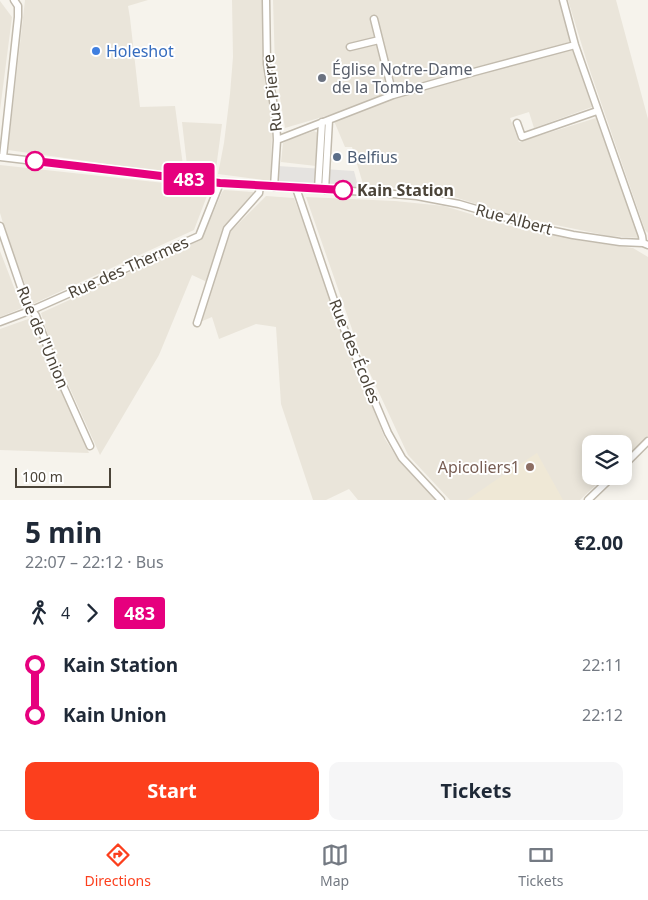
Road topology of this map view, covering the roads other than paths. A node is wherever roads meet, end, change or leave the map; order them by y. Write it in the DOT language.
graph roads {
  1 [pos="14,0"];
  2 [pos="266,0"];
  3 [pos="563,0"];
  4 [pos="374,19"];
  5 [pos="379,40"];
  6 [pos="575,45"];
  7 [pos="350,46"];
  8 [pos="393,95"];
  9 [pos="597,111"];
  10 [pos="329,120"];
  11 [pos="322,122"];
  12 [pos="517,123"];
  13 [pos="277,140"];
  14 [pos="324,149"];
  15 [pos="1,157"];
  16 [pos="220,183"];
  17 [pos="260,186"];
  18 [pos="274,187"];
  19 [pos="296,188"];
  20 [pos="321,190"];
  21 [pos="0,226"];
  22 [pos="646,244"];
  23 [pos="32,310"];
  24 [pos="0,322"];
  25 [pos="196,324"];
  26 [pos="648,441"];
  27 [pos="90,446"];
  28 [pos="632,457"];
  29 [pos="603,485"];
  30 [pos="441,500"];
  31 [pos="588,500"];
  1 -- 15 [label="street"];
  2 -- 13 [label="street, Rue Pierre"];
  3 -- 6 [label="street"];
  4 -- 5 [label="street"];
  5 -- 7 [label="street"];
  5 -- 8 [label="street"];
  6 -- 8 [label="street"];
  6 -- 9 [label="street"];
  8 -- 10 [label="street"];
  9 -- 12 [label="street"];
  9 -- 22 [label="street"];
  10 -- 11 [label="street"];
  10 -- 14 [label="street"];
  11 -- 13 [label="street"];
  11 -- 14 [label="street"];
  13 -- 18 [label="street, Rue Pierre"];
  14 -- 20 [label="street"];
  15 -- 16 [label="street, Rue Albert"];
  16 -- 17 [label="street, Rue Albert"];
  16 -- 23 [label="street, Rue des Thermes"];
  17 -- 18 [label="street, Rue Albert"];
  17 -- 25 [label="street"];
  18 -- 19 [label="street, Rue Albert"];
  19 -- 20 [label="street, Rue Albert"];
  19 -- 30 [label="street, Rue des Écoles"];
  20 -- 22 [label="street, Rue Albert"];
  21 -- 23 [label="street, Rue de l'Union"];
  23 -- 24 [label="street, Rue des Thermes"];
  23 -- 27 [label="street, Rue de l'Union"];
  26 -- 28 [label="street"];
  29 -- 31 [label="street"];
}
